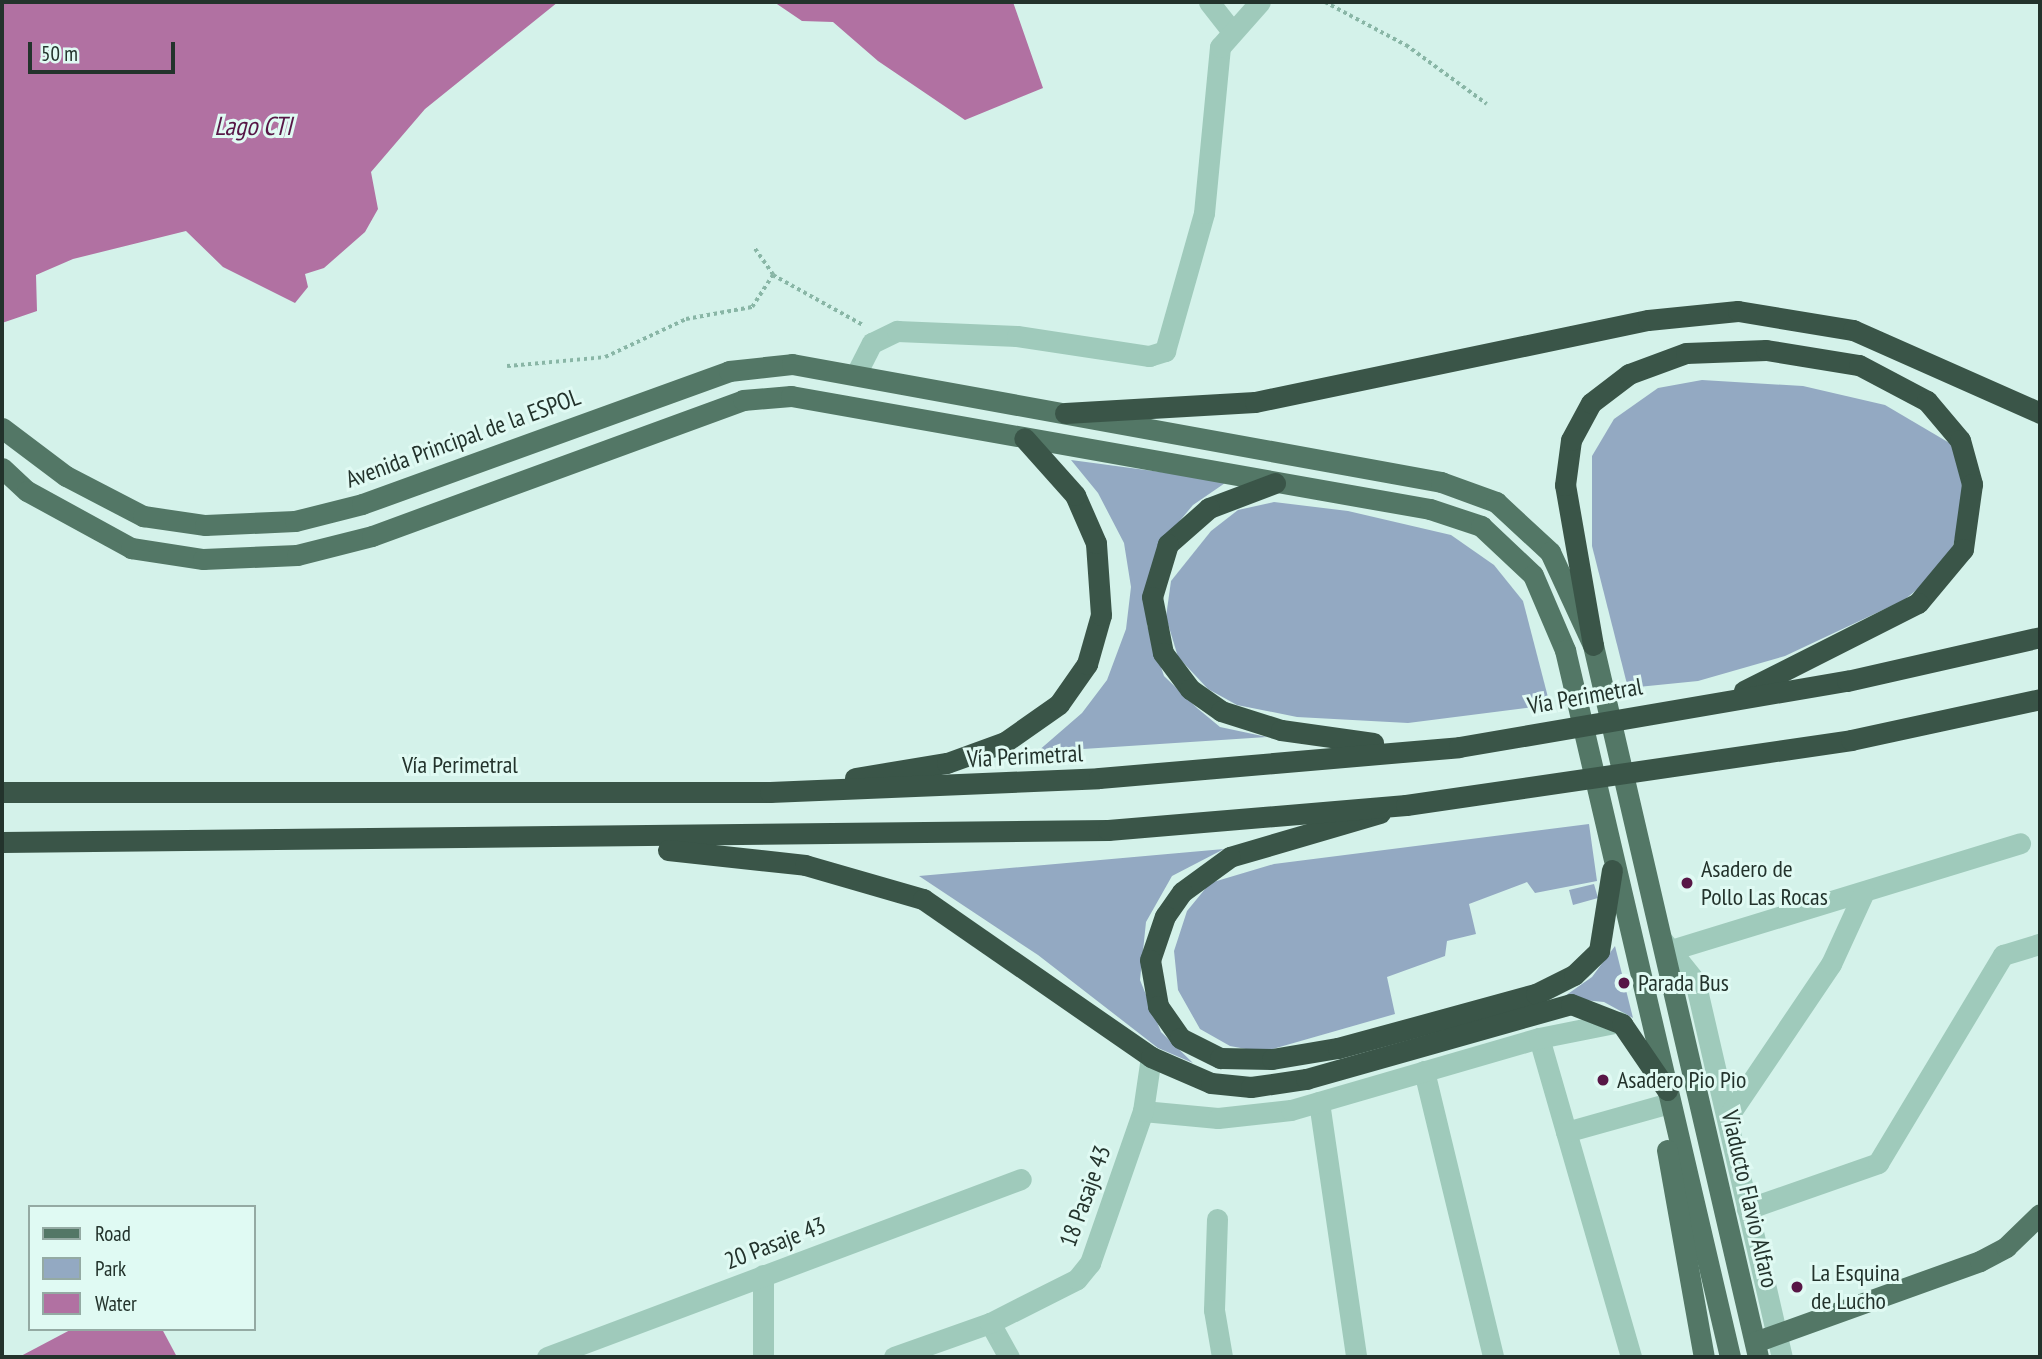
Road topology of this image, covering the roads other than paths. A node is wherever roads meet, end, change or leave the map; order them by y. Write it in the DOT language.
graph roads {
  1 [pos="1209,2"];
  2 [pos="1260,2"];
  3 [pos="1230,29"];
  4 [pos="856,374"];
  5 [pos="991,397"];
  6 [pos="855,406"];
  7 [pos="1065,413"];
  8 [pos="2040,413"];
  9 [pos="2,428"];
  10 [pos="986,428"];
  11 [pos="1024,439"];
  12 [pos="459,467"];
  13 [pos="2,468"];
  14 [pos="1275,483"];
  15 [pos="470,502"];
  16 [pos="2040,637"];
  17 [pos="1593,645"];
  18 [pos="2037,700"];
  19 [pos="1723,701"];
  20 [pos="1459,747"];
  21 [pos="2,792"];
  22 [pos="771,792"];
  23 [pos="1406,804"];
  24 [pos="551,840"];
  25 [pos="2,842"];
  26 [pos="2020,843"];
  27 [pos="1612,870"];
  28 [pos="1864,892"];
  29 [pos="2040,944"];
  30 [pos="1667,945"];
  31 [pos="1619,1022"];
  32 [pos="1538,1038"];
  33 [pos="1151,1056"];
  34 [pos="1424,1071"];
  35 [pos="1319,1102"];
  36 [pos="1669,1102"];
  37 [pos="1143,1111"];
  38 [pos="1727,1118"];
  39 [pos="1566,1132"];
  40 [pos="1021,1179"];
  41 [pos="1746,1209"];
  42 [pos="2040,1214"];
  43 [pos="1217,1219"];
  44 [pos="763,1275"];
  45 [pos="990,1323"];
  46 [pos="1777,1335"];
  47 [pos="1757,1350"];
  48 [pos="575,1352"];
  49 [pos="547,1357"];
  50 [pos="763,1357"];
  51 [pos="894,1357"];
  52 [pos="1009,1357"];
  53 [pos="1222,1357"];
  54 [pos="1356,1357"];
  55 [pos="1493,1357"];
  56 [pos="1631,1357"];
  57 [pos="1704,1357"];
  58 [pos="1730,1357"];
  59 [pos="1782,1357"];
  1 -- 3 [label="street"];
  2 -- 3 [label="street"];
  3 -- 4 [label="street"];
  4 -- 5 [label="main road, Avenida Principal de la ESPOL"];
  4 -- 6 [label="main road"];
  4 -- 12 [label="main road, Avenida Principal de la ESPOL"];
  5 -- 7 [label="main road, Avenida Principal de la ESPOL"];
  5 -- 10 [label="main road"];
  6 -- 10 [label="main road"];
  6 -- 15 [label="main road"];
  7 -- 8 [label="highway"];
  7 -- 17 [label="main road, Viaducto Flavio Alfaro"];
  9 -- 12 [label="main road, Avenida Principal de la ESPOL"];
  10 -- 11 [label="main road"];
  11 -- 14 [label="main road"];
  11 -- 22 [label="highway"];
  12 -- 15 [label="main road"];
  13 -- 15 [label="main road"];
  14 -- 20 [label="highway"];
  14 -- 27 [label="main road"];
  16 -- 19 [label="highway, Vía Perimetral"];
  17 -- 19 [label="highway"];
  17 -- 30 [label="main road, Viaducto Flavio Alfaro"];
  18 -- 23 [label="highway"];
  19 -- 20 [label="highway, Vía Perimetral"];
  20 -- 22 [label="highway, Vía Perimetral"];
  21 -- 22 [label="highway, Vía Perimetral"];
  23 -- 24 [label="highway"];
  23 -- 27 [label="highway"];
  24 -- 25 [label="highway"];
  24 -- 33 [label="highway"];
  26 -- 28 [label="street"];
  27 -- 36 [label="main road"];
  28 -- 30 [label="street"];
  28 -- 38 [label="street"];
  29 -- 41 [label="street"];
  30 -- 38 [label="street"];
  30 -- 47 [label="main road, Viaducto Flavio Alfaro"];
  31 -- 32 [label="street"];
  31 -- 33 [label="highway"];
  31 -- 36 [label="highway"];
  32 -- 34 [label="street"];
  32 -- 39 [label="street"];
  33 -- 37 [label="street, 18 Pasaje 43"];
  34 -- 35 [label="street"];
  34 -- 55 [label="street"];
  35 -- 37 [label="street"];
  35 -- 54 [label="street"];
  36 -- 39 [label="street"];
  36 -- 57 [label="main road"];
  36 -- 58 [label="main road"];
  37 -- 45 [label="street, 18 Pasaje 43"];
  38 -- 41 [label="street"];
  39 -- 56 [label="street"];
  40 -- 44 [label="street, 20 Pasaje 43"];
  41 -- 46 [label="street"];
  42 -- 46 [label="main road"];
  43 -- 53 [label="street"];
  44 -- 48 [label="street, 20 Pasaje 43"];
  44 -- 50 [label="street"];
  45 -- 51 [label="street, 18 Pasaje 43"];
  45 -- 52 [label="street"];
  46 -- 47 [label="main road"];
  46 -- 59 [label="street"];
  48 -- 49 [label="street, 20 Pasaje 43"];
}
